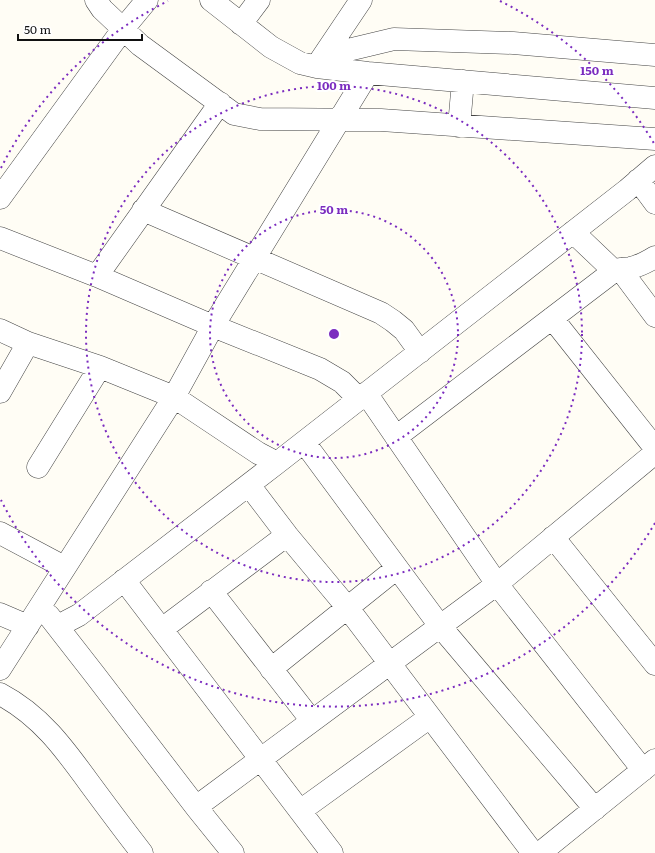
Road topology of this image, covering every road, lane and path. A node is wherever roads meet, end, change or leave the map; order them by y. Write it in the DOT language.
graph roads {
  1 [pos="96,0"];
  2 [pos="147,0"];
  3 [pos="211,0"];
  4 [pos="259,0"];
  5 [pos="361,0"];
  6 [pos="241,24"];
  7 [pos="123,29"];
  8 [pos="655,55"];
  9 [pos="317,67"];
  10 [pos="368,73"];
  11 [pos="463,81"];
  12 [pos="655,98"];
  13 [pos="220,103"];
  14 [pos="339,120"];
  15 [pos="459,126"];
  16 [pos="655,139"];
  17 [pos="655,166"];
  18 [pos="638,180"];
  19 [pos="0,198"];
  20 [pos="655,202"];
  21 [pos="143,210"];
  22 [pos="573,232"];
  23 [pos="0,238"];
  24 [pos="655,257"];
  25 [pos="254,258"];
  26 [pos="617,270"];
  27 [pos="97,276"];
  28 [pos="655,316"];
  29 [pos="552,318"];
  30 [pos="213,326"];
  31 [pos="0,330"];
  32 [pos="28,343"];
  33 [pos="420,352"];
  34 [pos="100,367"];
  35 [pos="0,392"];
  36 [pos="363,396"];
  37 [pos="174,397"];
  38 [pos="396,436"];
  39 [pos="304,442"];
  40 [pos="655,448"];
  41 [pos="655,454"];
  42 [pos="277,463"];
  43 [pos="38,467"];
  44 [pos="249,484"];
  45 [pos="0,533"];
  46 [pos="287,535"];
  47 [pos="554,537"];
  48 [pos="64,567"];
  49 [pos="397,568"];
  50 [pos="124,580"];
  51 [pos="497,584"];
  52 [pos="211,592"];
  53 [pos="40,606"];
  54 [pos="347,607"];
  55 [pos="0,614"];
  56 [pos="28,626"];
  57 [pos="58,626"];
  58 [pos="440,626"];
  59 [pos="162,629"];
  60 [pos="654,662"];
  61 [pos="389,664"];
  62 [pos="0,669"];
  63 [pos="271,669"];
  64 [pos="0,694"];
  65 [pos="430,717"];
  66 [pos="312,721"];
  67 [pos="261,759"];
  68 [pos="649,765"];
  69 [pos="196,807"];
  70 [pos="595,809"];
  71 [pos="300,811"];
  72 [pos="142,853"];
  73 [pos="233,853"];
  74 [pos="332,853"];
  75 [pos="533,853"];
  76 [pos="540,853"];
  1 -- 7 [label="street"];
  2 -- 7 [label="street"];
  3 -- 6 [label="street"];
  4 -- 6 [label="street"];
  5 -- 9 [label="street"];
  6 -- 9 [label="street"];
  7 -- 13 [label="street"];
  7 -- 19 [label="street"];
  8 -- 9 [label="street"];
  9 -- 10 [label="street"];
  10 -- 11 [label="street"];
  10 -- 14 [label="street"];
  11 -- 12 [label="street"];
  11 -- 15 [label="street"];
  13 -- 14 [label="street"];
  13 -- 21 [label="street"];
  14 -- 15 [label="street"];
  14 -- 25 [label="street"];
  15 -- 16 [label="street"];
  17 -- 18 [label="street"];
  18 -- 20 [label="street"];
  18 -- 22 [label="street"];
  21 -- 25 [label="street"];
  21 -- 27 [label="street"];
  22 -- 26 [label="street"];
  22 -- 33 [label="street"];
  23 -- 27 [label="street"];
  24 -- 26 [label="street"];
  25 -- 30 [label="street"];
  25 -- 33 [label="street"];
  26 -- 28 [label="street"];
  26 -- 29 [label="street"];
  27 -- 30 [label="street"];
  29 -- 38 [label="street"];
  29 -- 40 [label="street"];
  30 -- 36 [label="street"];
  30 -- 37 [label="street"];
  31 -- 32 [label="street"];
  32 -- 34 [label="street"];
  32 -- 35 [label="street"];
  33 -- 36 [label="street"];
  34 -- 37 [label="street"];
  34 -- 43 [label="street"];
  36 -- 38 [label="street"];
  36 -- 39 [label="street"];
  37 -- 42 [label="street"];
  37 -- 48 [label="street"];
  38 -- 51 [label="street"];
  39 -- 42 [label="street"];
  39 -- 49 [label="street"];
  41 -- 47 [label="street"];
  42 -- 44 [label="street"];
  44 -- 46 [label="street"];
  44 -- 50 [label="street"];
  45 -- 48 [label="street"];
  46 -- 52 [label="street"];
  46 -- 54 [label="street"];
  47 -- 51 [label="street"];
  47 -- 60 [label="street"];
  48 -- 53 [label="street"];
  49 -- 54 [label="street"];
  49 -- 58 [label="street"];
  50 -- 57 [label="street"];
  50 -- 59 [label="street"];
  51 -- 58 [label="street"];
  51 -- 68 [label="street"];
  52 -- 59 [label="street"];
  52 -- 63 [label="street"];
  53 -- 56 [label="street"];
  53 -- 57 [label="street"];
  54 -- 61 [label="street"];
  54 -- 63 [label="street"];
  55 -- 56 [label="street"];
  56 -- 62 [label="street"];
  57 -- 69 [label="street"];
  58 -- 61 [label="street"];
  58 -- 70 [label="street"];
  59 -- 67 [label="street"];
  61 -- 65 [label="street"];
  61 -- 66 [label="street"];
  63 -- 66 [label="street"];
  64 -- 72 [label="street"];
  65 -- 71 [label="street"];
  65 -- 75 [label="street"];
  66 -- 67 [label="street"];
  67 -- 69 [label="street"];
  67 -- 71 [label="street"];
  68 -- 70 [label="street"];
  69 -- 73 [label="street"];
  70 -- 76 [label="street"];
  71 -- 74 [label="street"];
}
